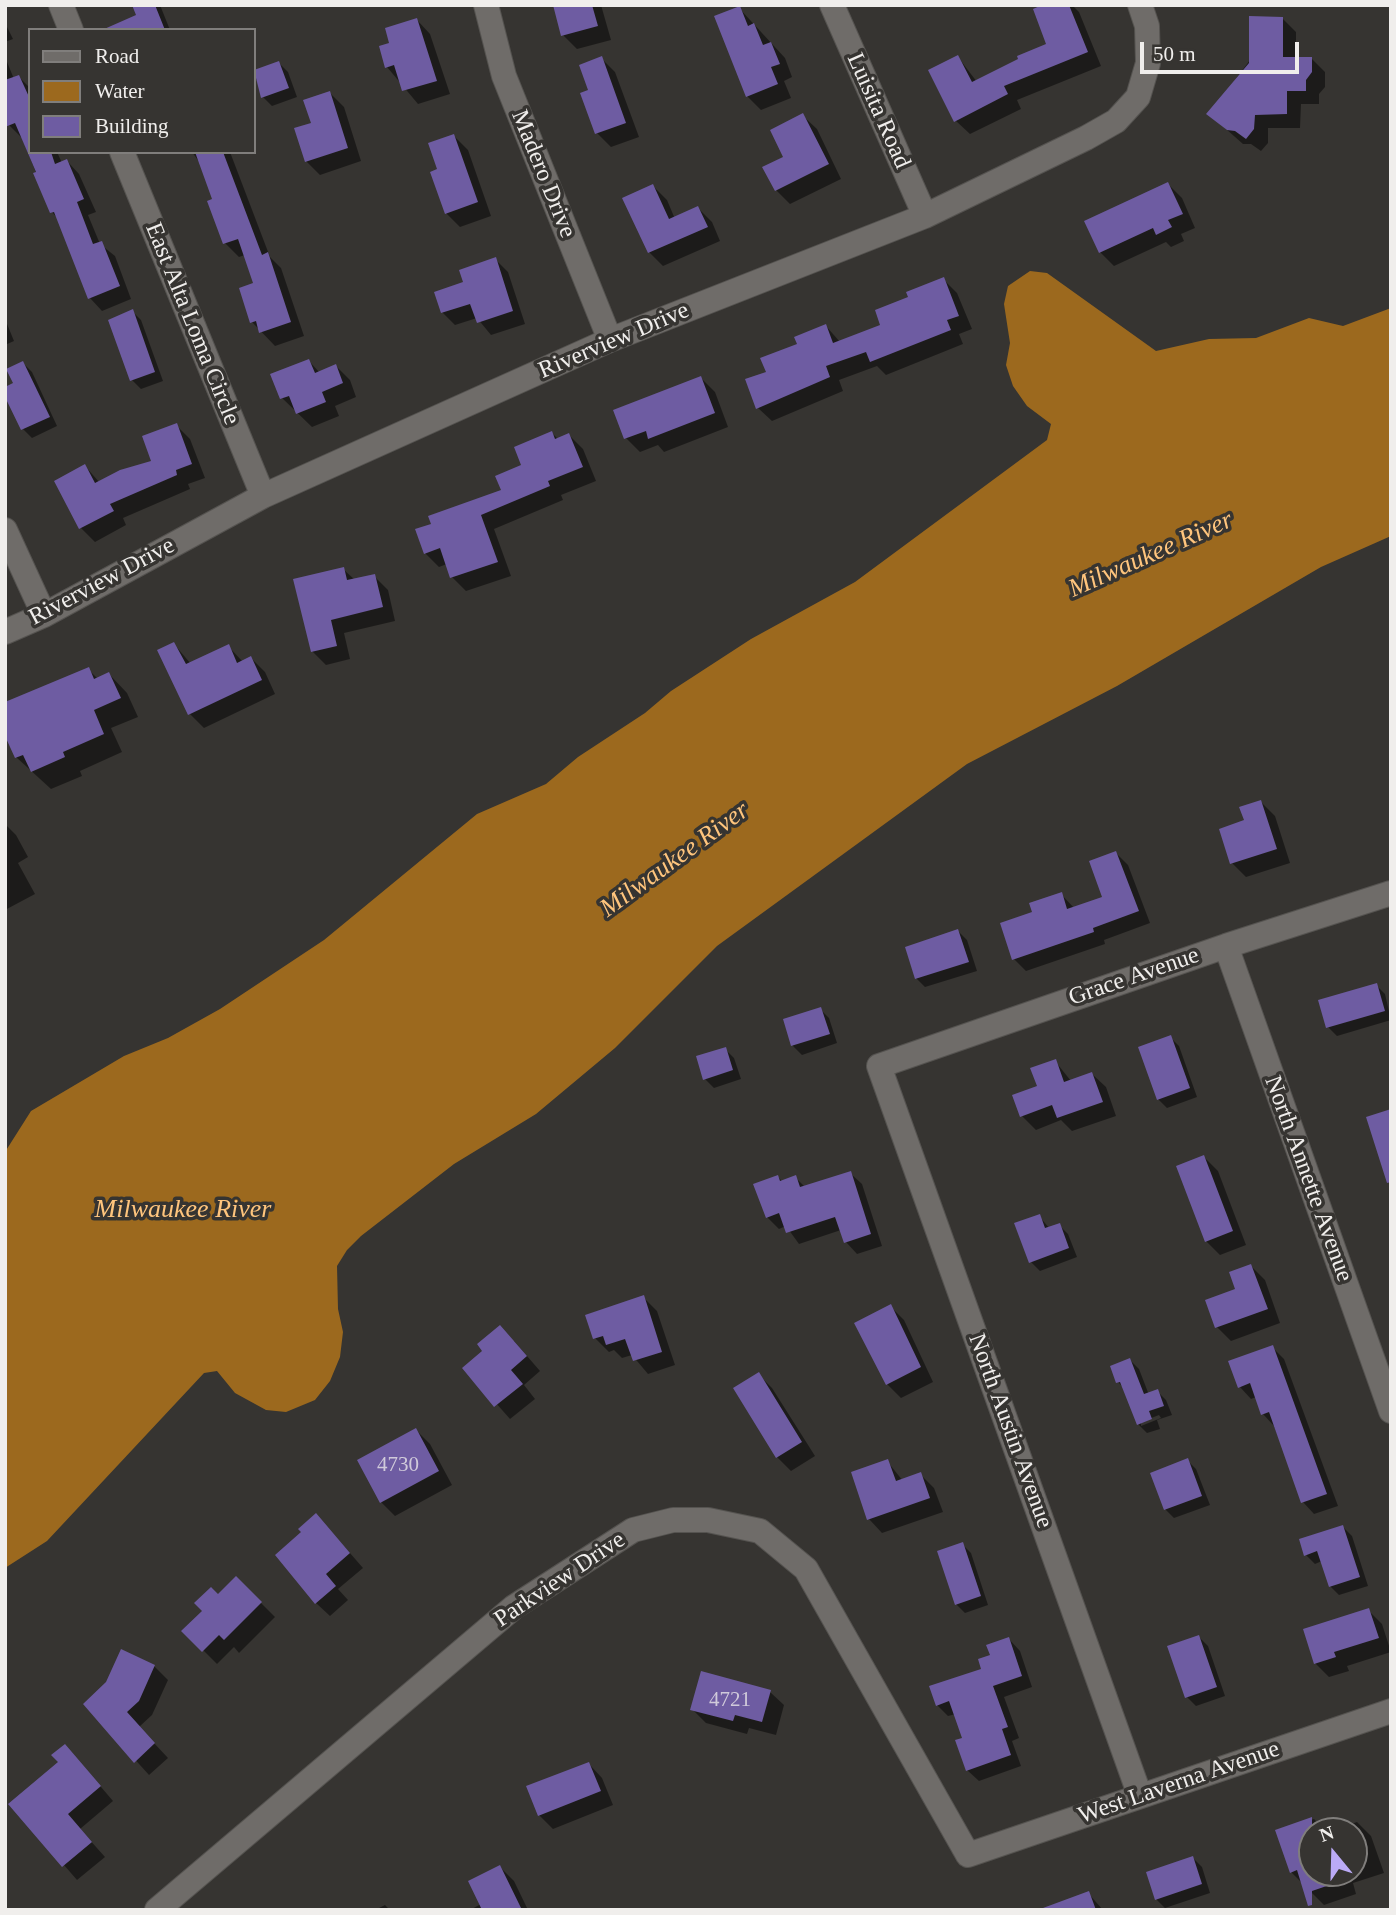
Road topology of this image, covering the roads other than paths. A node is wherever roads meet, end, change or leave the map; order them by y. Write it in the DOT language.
graph roads {
  1 [pos="61,5"];
  2 [pos="486,5"];
  3 [pos="832,5"];
  4 [pos="1140,5"];
  5 [pos="70,28"];
  6 [pos="122,154"];
  7 [pos="925,216"];
  8 [pos="610,340"];
  9 [pos="264,496"];
  10 [pos="5,530"];
  11 [pos="44,615"];
  12 [pos="5,632"];
  13 [pos="1391,893"];
  14 [pos="1226,946"];
  15 [pos="879,1066"];
  16 [pos="1391,1412"];
  17 [pos="1391,1711"];
  18 [pos="1140,1796"];
  19 [pos="968,1855"];
  20 [pos="157,1910"];
  1 -- 5 [label="street"];
  2 -- 8 [label="street, Madero Drive"];
  3 -- 7 [label="street, Luisita Road"];
  4 -- 7 [label="street, Riverview Drive"];
  6 -- 9 [label="street, East Alta Loma Circle"];
  7 -- 8 [label="street, Riverview Drive"];
  8 -- 9 [label="street, Riverview Drive"];
  9 -- 11 [label="street, Riverview Drive"];
  10 -- 11 [label="street"];
  11 -- 12 [label="street, Riverview Drive"];
  13 -- 14 [label="street, Grace Avenue"];
  14 -- 15 [label="street, Grace Avenue"];
  14 -- 16 [label="street, North Annette Avenue"];
  15 -- 18 [label="street, North Austin Avenue"];
  17 -- 18 [label="street, West Laverna Avenue"];
  18 -- 19 [label="street, West Laverna Avenue"];
  19 -- 20 [label="street, Parkview Drive"];
}
